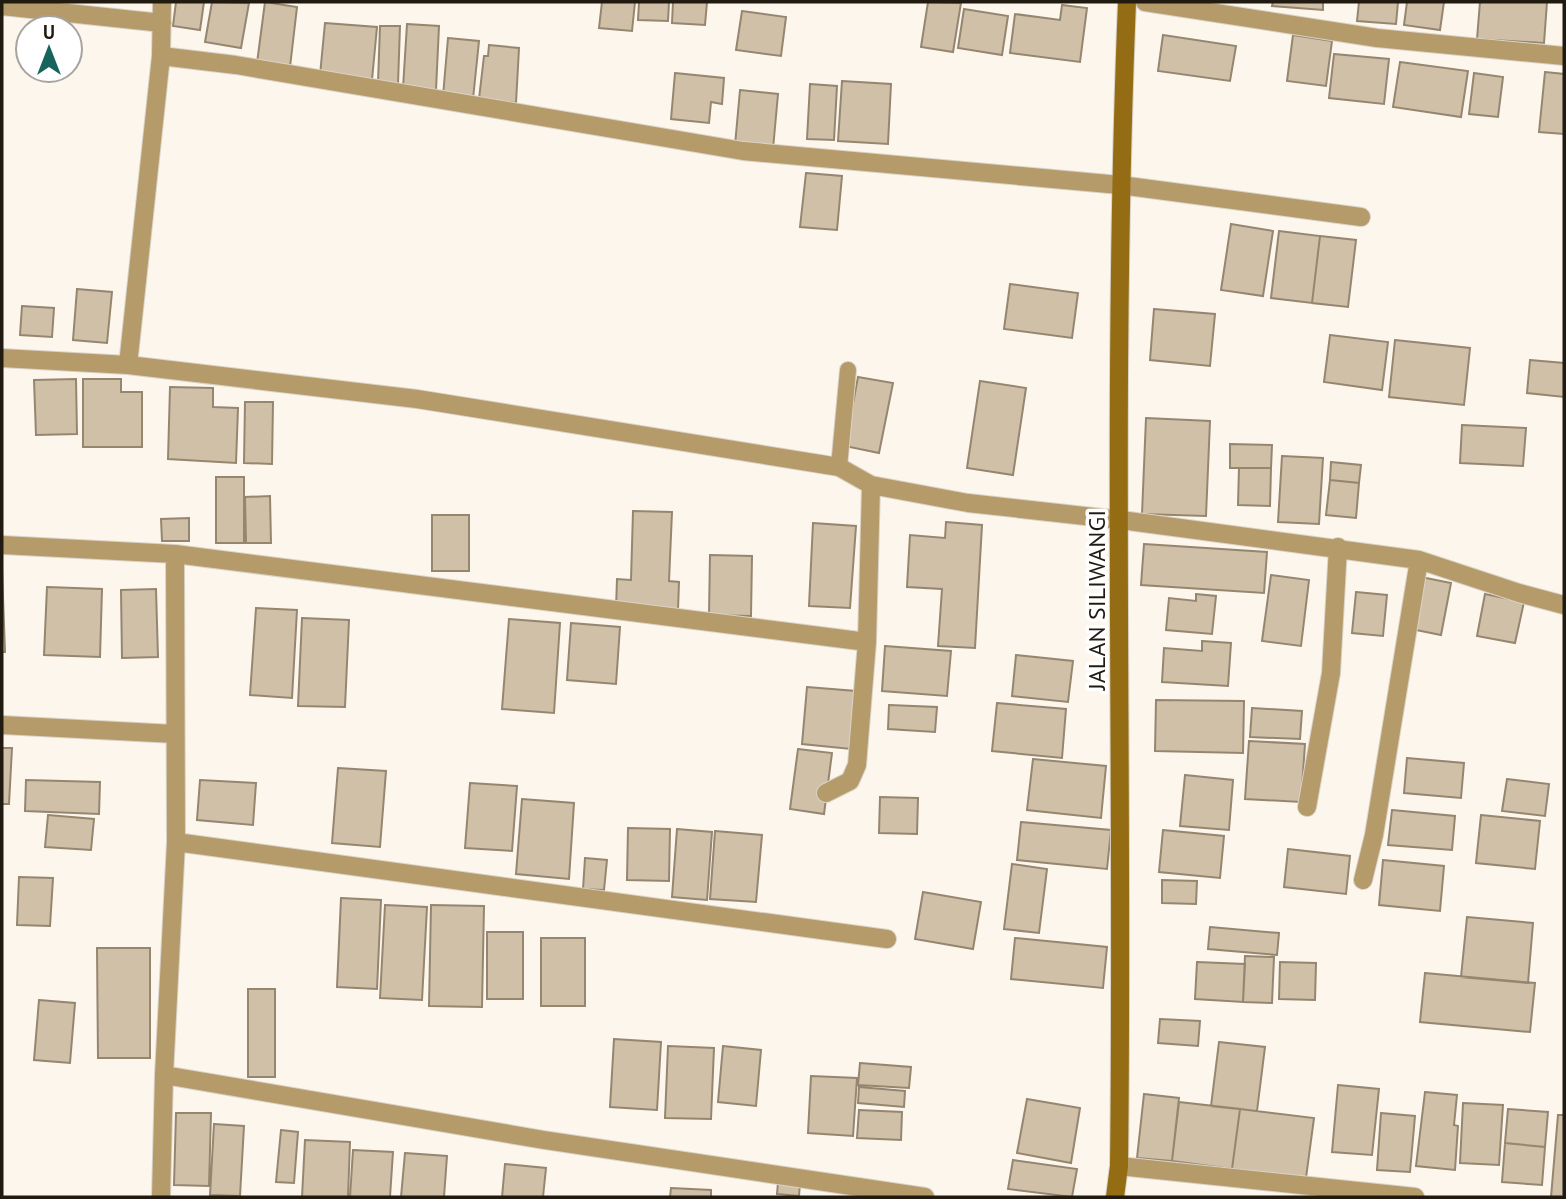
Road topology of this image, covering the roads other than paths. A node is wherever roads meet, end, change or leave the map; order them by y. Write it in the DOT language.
graph roads {
  1 [pos="162,2"];
  2 [pos="1127,2"];
  3 [pos="1144,2"];
  4 [pos="2,6"];
  5 [pos="162,23"];
  6 [pos="161,56"];
  7 [pos="1564,57"];
  8 [pos="1120,185"];
  9 [pos="1361,217"];
  10 [pos="2,358"];
  11 [pos="128,365"];
  12 [pos="848,370"];
  13 [pos="839,467"];
  14 [pos="871,485"];
  15 [pos="1121,520"];
  16 [pos="2,545"];
  17 [pos="1338,547"];
  18 [pos="175,554"];
  19 [pos="1419,560"];
  20 [pos="1564,605"];
  21 [pos="867,642"];
  22 [pos="2,725"];
  23 [pos="175,734"];
  24 [pos="827,793"];
  25 [pos="1307,807"];
  26 [pos="176,842"];
  27 [pos="1363,880"];
  28 [pos="887,939"];
  29 [pos="164,1075"];
  30 [pos="1119,1166"];
  31 [pos="161,1197"];
  32 [pos="925,1197"];
  33 [pos="1115,1197"];
  34 [pos="1415,1197"];
  1 -- 5 [label="street"];
  2 -- 8 [label="street, JALAN SILIWANGI"];
  3 -- 7 [label="street"];
  4 -- 5 [label="street"];
  5 -- 6 [label="street"];
  6 -- 8 [label="street"];
  6 -- 11 [label="street"];
  8 -- 9 [label="street"];
  8 -- 15 [label="street, JALAN SILIWANGI"];
  10 -- 11 [label="street"];
  11 -- 13 [label="street"];
  12 -- 13 [label="lane"];
  13 -- 14 [label="street"];
  14 -- 15 [label="street"];
  14 -- 21 [label="street"];
  15 -- 17 [label="street"];
  15 -- 30 [label="street, JALAN SILIWANGI"];
  16 -- 18 [label="street"];
  17 -- 19 [label="street"];
  17 -- 25 [label="street"];
  18 -- 21 [label="street"];
  18 -- 23 [label="street"];
  19 -- 20 [label="street"];
  19 -- 27 [label="street"];
  21 -- 24 [label="street"];
  22 -- 23 [label="street"];
  23 -- 26 [label="street"];
  26 -- 28 [label="street"];
  26 -- 29 [label="street"];
  29 -- 31 [label="street"];
  29 -- 32 [label="street"];
  30 -- 33 [label="street, JALAN SILIWANGI"];
  30 -- 34 [label="street"];
}
